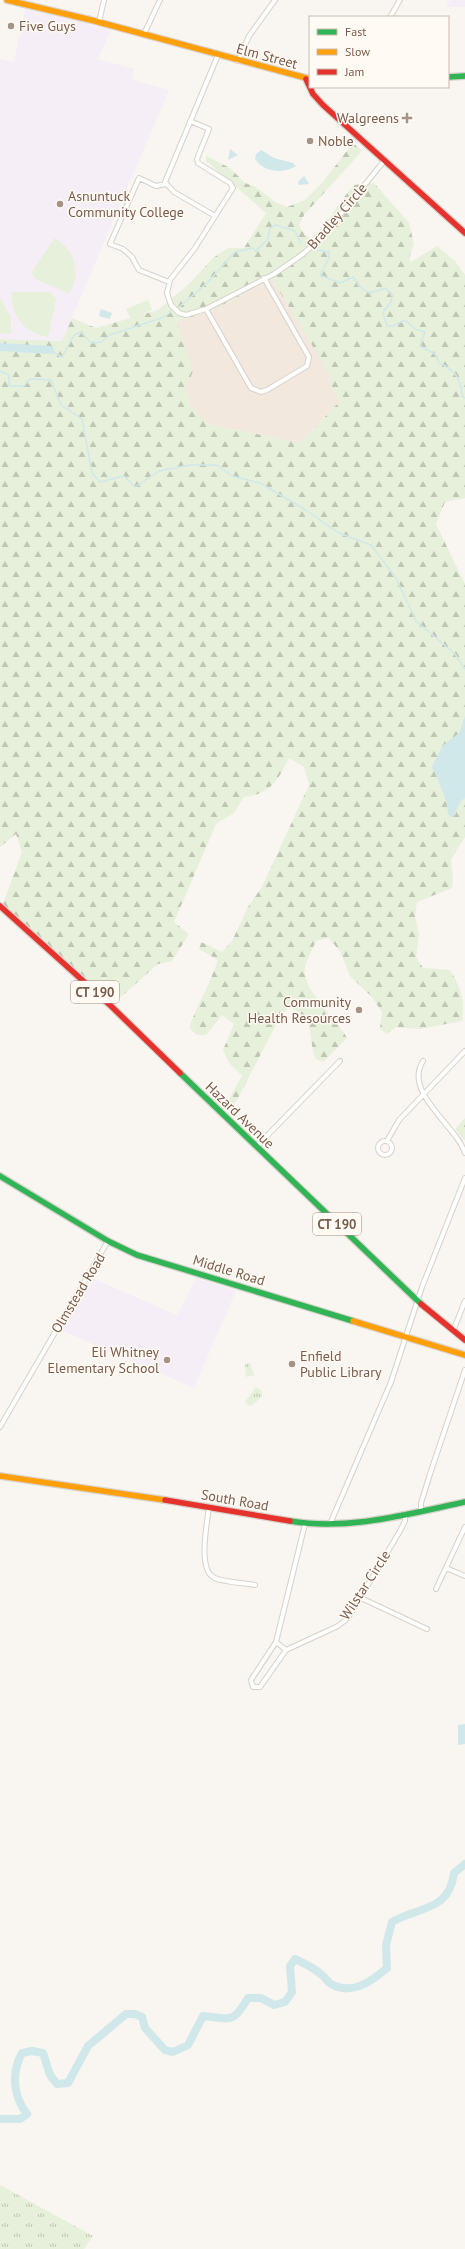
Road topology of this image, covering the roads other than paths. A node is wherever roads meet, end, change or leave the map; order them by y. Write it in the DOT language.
graph roads {
  1 [pos="7,0"];
  2 [pos="104,0"];
  3 [pos="160,0"];
  4 [pos="275,0"];
  5 [pos="400,0"];
  6 [pos="391,16"];
  7 [pos="99,22"];
  8 [pos="144,34"];
  9 [pos="218,55"];
  10 [pos="238,60"];
  11 [pos="465,76"];
  12 [pos="449,77"];
  13 [pos="308,79"];
  14 [pos="311,88"];
  15 [pos="190,121"];
  16 [pos="384,161"];
  17 [pos="166,184"];
  18 [pos="215,216"];
  19 [pos="465,233"];
  20 [pos="264,278"];
  21 [pos="169,282"];
  22 [pos="206,309"];
  23 [pos="0,906"];
  24 [pos="465,1051"];
  25 [pos="340,1060"];
  26 [pos="423,1061"];
  27 [pos="423,1093"];
  28 [pos="387,1141"];
  29 [pos="256,1147"];
  30 [pos="465,1153"];
  31 [pos="0,1176"];
  32 [pos="465,1178"];
  33 [pos="108,1241"];
  34 [pos="417,1300"];
  35 [pos="465,1301"];
  36 [pos="453,1331"];
  37 [pos="406,1338"];
  38 [pos="465,1340"];
  39 [pos="465,1355"];
  40 [pos="465,1370"];
  41 [pos="0,1427"];
  42 [pos="0,1476"];
  43 [pos="465,1502"];
  44 [pos="209,1508"];
  45 [pos="421,1510"];
  46 [pos="405,1514"];
  47 [pos="305,1524"];
  48 [pos="330,1524"];
  49 [pos="465,1527"];
  50 [pos="446,1568"];
  51 [pos="465,1576"];
  52 [pos="255,1585"];
  53 [pos="436,1589"];
  54 [pos="361,1598"];
  55 [pos="427,1629"];
  56 [pos="276,1642"];
  57 [pos="286,1650"];
  1 -- 7 [label="main road, Elm Street"];
  2 -- 7 [label="street"];
  3 -- 8 [label="street"];
  4 -- 10 [label="street"];
  5 -- 6 [label="street"];
  7 -- 8 [label="main road, Elm Street"];
  8 -- 9 [label="main road, Elm Street"];
  9 -- 10 [label="main road, Elm Street"];
  9 -- 15 [label="street"];
  10 -- 13 [label="main road, Elm Street"];
  11 -- 12 [label="main road"];
  14 -- 16 [label="main road, Elm Street"];
  15 -- 17 [label="street"];
  15 -- 18 [label="street"];
  16 -- 19 [label="main road, Elm Street"];
  16 -- 20 [label="street, Bradley Circle"];
  17 -- 18 [label="street"];
  17 -- 21 [label="street"];
  18 -- 21 [label="street"];
  20 -- 22 [label="street, Bradley Circle"];
  20 -- 22 [label="street"];
  21 -- 22 [label="street, Bradley Circle"];
  23 -- 29 [label="main road, Hazard Avenue / CT 190"];
  24 -- 27 [label="street"];
  25 -- 29 [label="street"];
  26 -- 27 [label="street"];
  27 -- 28 [label="street"];
  27 -- 30 [label="street"];
  29 -- 34 [label="main road, Hazard Avenue / CT 190"];
  31 -- 33 [label="main road, Middle Road"];
  32 -- 34 [label="street"];
  33 -- 37 [label="main road, Middle Road"];
  33 -- 41 [label="street, Olmstead Road"];
  34 -- 36 [label="main road, Hazard Avenue / CT 190"];
  34 -- 37 [label="street"];
  35 -- 36 [label="street"];
  36 -- 38 [label="main road, Hazard Avenue / CT 190"];
  37 -- 39 [label="main road, Middle Road"];
  37 -- 48 [label="street"];
  40 -- 45 [label="street"];
  42 -- 44 [label="main road, South Road"];
  43 -- 45 [label="main road, South Road"];
  44 -- 47 [label="main road, South Road"];
  44 -- 52 [label="street"];
  45 -- 46 [label="main road, South Road"];
  46 -- 48 [label="main road, South Road"];
  46 -- 54 [label="street, Wilstar Circle"];
  47 -- 48 [label="main road, South Road"];
  47 -- 56 [label="street"];
  49 -- 50 [label="street"];
  50 -- 51 [label="street"];
  50 -- 53 [label="street"];
  54 -- 55 [label="street"];
  54 -- 57 [label="street, Wilstar Circle"];
  56 -- 57 [label="street"];
  56 -- 57 [label="street"];
}
